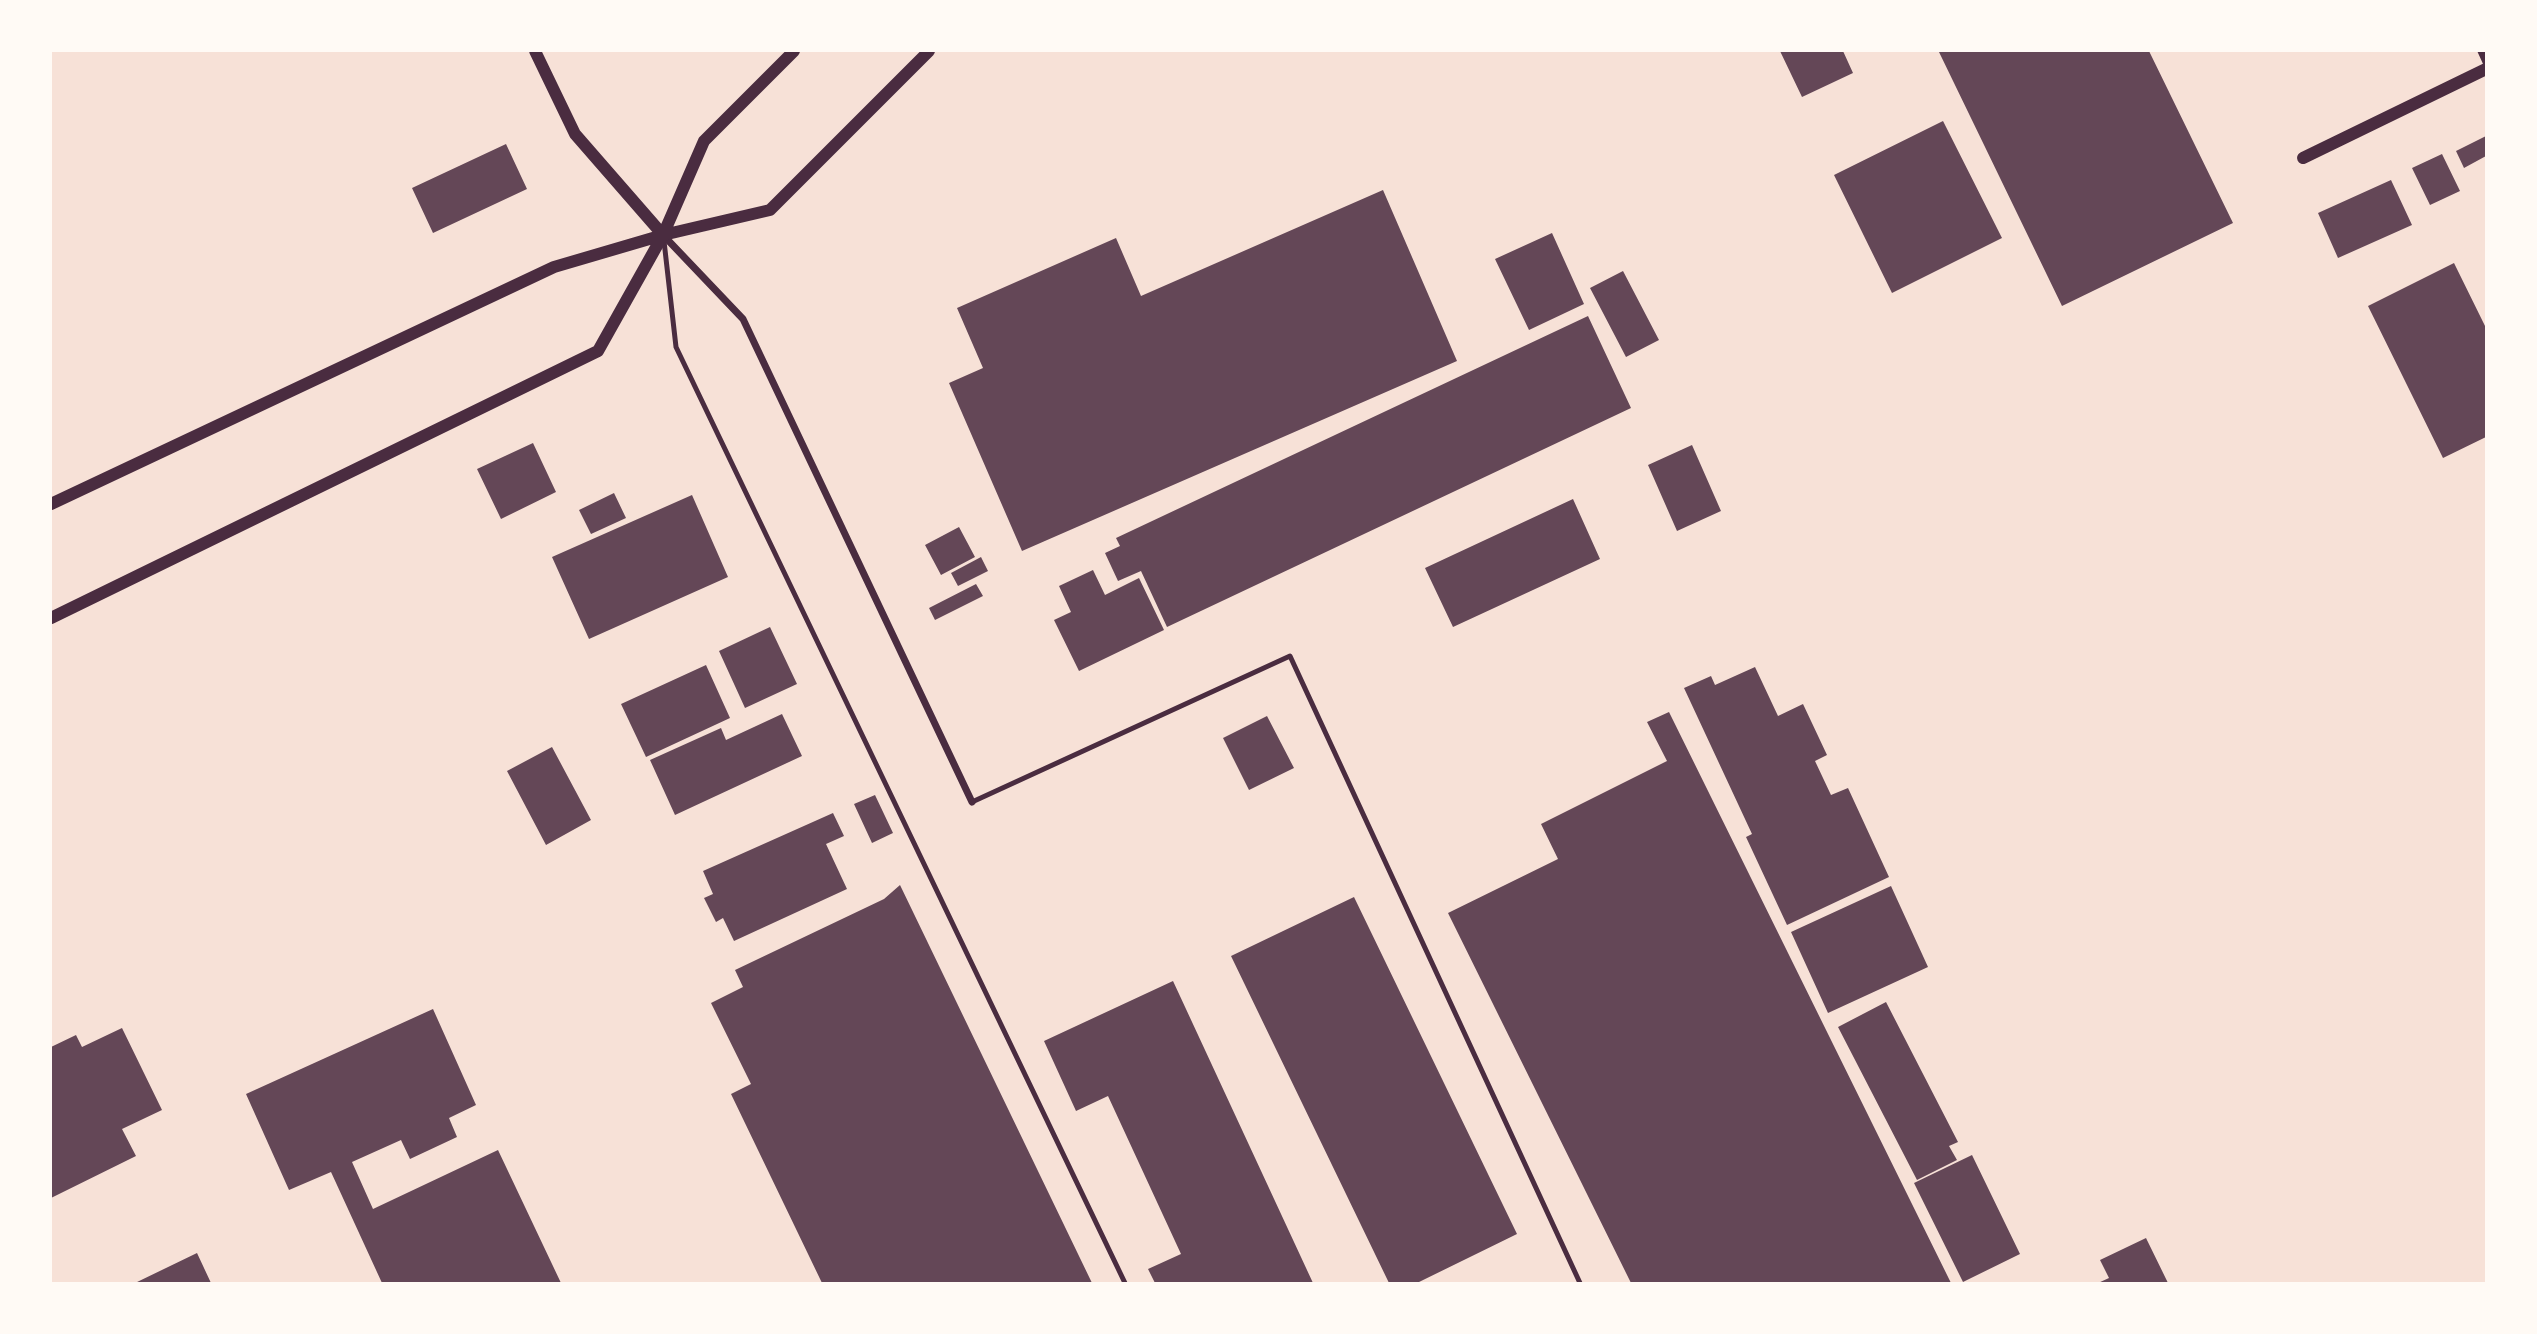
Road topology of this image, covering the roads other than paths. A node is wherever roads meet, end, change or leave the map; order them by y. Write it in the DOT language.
graph roads {
  1 [pos="535,51"];
  2 [pos="794,51"];
  3 [pos="929,51"];
  4 [pos="2481,51"];
  5 [pos="2486,62"];
  6 [pos="2486,69"];
  7 [pos="2303,158"];
  8 [pos="663,235"];
  9 [pos="51,504"];
  10 [pos="51,618"];
  11 [pos="972,802"];
  12 [pos="1125,1283"];
  13 [pos="1580,1283"];
  1 -- 8 [label="street"];
  2 -- 8 [label="street"];
  3 -- 8 [label="street"];
  4 -- 5 [label="street"];
  6 -- 7 [label="street"];
  8 -- 9 [label="street"];
  8 -- 10 [label="street"];
  8 -- 11 [label="street"];
  8 -- 12 [label="lane"];
  11 -- 13 [label="lane"];
}
